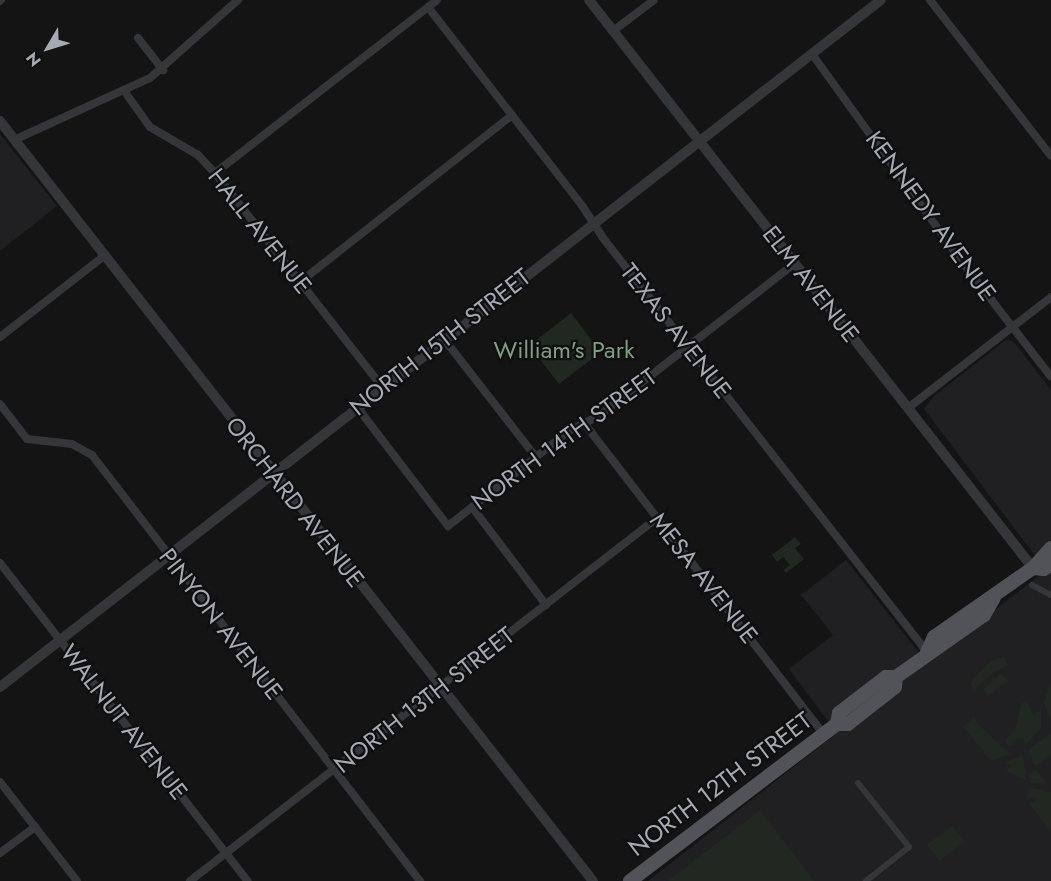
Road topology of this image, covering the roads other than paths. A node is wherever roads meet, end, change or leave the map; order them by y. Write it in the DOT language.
graph roads {
  1 [pos="238,0"];
  2 [pos="437,0"];
  3 [pos="589,0"];
  4 [pos="654,0"];
  5 [pos="881,0"];
  6 [pos="930,0"];
  7 [pos="428,7"];
  8 [pos="613,32"];
  9 [pos="138,38"];
  10 [pos="812,54"];
  11 [pos="163,70"];
  12 [pos="125,92"];
  13 [pos="512,115"];
  14 [pos="0,121"];
  15 [pos="14,140"];
  16 [pos="701,141"];
  17 [pos="1051,156"];
  18 [pos="215,173"];
  19 [pos="594,223"];
  20 [pos="104,256"];
  21 [pos="794,264"];
  22 [pos="300,282"];
  23 [pos="1051,297"];
  24 [pos="1012,327"];
  25 [pos="0,337"];
  26 [pos="444,339"];
  27 [pos="688,346"];
  28 [pos="1051,377"];
  29 [pos="382,387"];
  30 [pos="0,404"];
  31 [pos="357,407"];
  32 [pos="908,408"];
  33 [pos="584,423"];
  34 [pos="536,457"];
  35 [pos="273,474"];
  36 [pos="472,507"];
  37 [pos="657,518"];
  38 [pos="1051,548"];
  39 [pos="168,555"];
  40 [pos="0,564"];
  41 [pos="1051,564"];
  42 [pos="1033,568"];
  43 [pos="1032,585"];
  44 [pos="1051,595"];
  45 [pos="546,604"];
  46 [pos="60,640"];
  47 [pos="927,652"];
  48 [pos="0,687"];
  49 [pos="439,687"];
  50 [pos="823,734"];
  51 [pos="334,770"];
  52 [pos="0,782"];
  53 [pos="858,783"];
  54 [pos="35,826"];
  55 [pos="0,853"];
  56 [pos="226,853"];
  57 [pos="77,881"];
  58 [pos="190,881"];
  59 [pos="248,881"];
  60 [pos="420,881"];
  61 [pos="593,881"];
  62 [pos="630,881"];
  63 [pos="866,881"];
  1 -- 11 [label="street"];
  2 -- 7 [label="street"];
  3 -- 8 [label="street, ELM AVENUE"];
  4 -- 8 [label="street"];
  5 -- 10 [label="street, NORTH 15TH STREET"];
  6 -- 17 [label="street"];
  7 -- 13 [label="street, TEXAS AVENUE"];
  7 -- 18 [label="street"];
  8 -- 16 [label="street, ELM AVENUE"];
  9 -- 11 [label="street"];
  10 -- 16 [label="street, NORTH 15TH STREET"];
  10 -- 24 [label="street, KENNEDY AVENUE"];
  11 -- 12 [label="street"];
  12 -- 15 [label="street"];
  12 -- 18 [label="street, HALL AVENUE"];
  13 -- 19 [label="street, TEXAS AVENUE"];
  13 -- 22 [label="street"];
  14 -- 15 [label="street, ORCHARD AVENUE"];
  15 -- 20 [label="street, ORCHARD AVENUE"];
  16 -- 19 [label="street, NORTH 15TH STREET"];
  16 -- 21 [label="street, ELM AVENUE"];
  18 -- 22 [label="street, HALL AVENUE"];
  19 -- 26 [label="street, NORTH 15TH STREET"];
  19 -- 27 [label="street, TEXAS AVENUE"];
  20 -- 25 [label="street"];
  20 -- 35 [label="street, ORCHARD AVENUE"];
  21 -- 27 [label="street, NORTH 14TH STREET"];
  21 -- 32 [label="street, ELM AVENUE"];
  22 -- 29 [label="street, HALL AVENUE"];
  23 -- 24 [label="street"];
  24 -- 28 [label="street, KENNEDY AVENUE"];
  24 -- 32 [label="street"];
  26 -- 29 [label="street, NORTH 15TH STREET"];
  26 -- 34 [label="street"];
  27 -- 33 [label="street, NORTH 14TH STREET"];
  27 -- 47 [label="street, TEXAS AVENUE"];
  29 -- 31 [label="street, NORTH 15TH STREET"];
  30 -- 39 [label="street, PINYON AVENUE"];
  31 -- 35 [label="street, NORTH 15TH STREET"];
  31 -- 36 [label="street, NORTH 14TH STREET"];
  32 -- 42 [label="street, ELM AVENUE"];
  33 -- 34 [label="street, NORTH 14TH STREET"];
  33 -- 37 [label="street, MESA AVENUE"];
  34 -- 36 [label="street, NORTH 14TH STREET"];
  35 -- 39 [label="street, NORTH 15TH STREET"];
  35 -- 49 [label="street, ORCHARD AVENUE"];
  36 -- 45 [label="street"];
  37 -- 45 [label="street, NORTH 13TH STREET"];
  37 -- 50 [label="street, MESA AVENUE"];
  38 -- 42 [label="main road, NORTH 12TH STREET"];
  39 -- 46 [label="street, NORTH 15TH STREET"];
  39 -- 51 [label="street, PINYON AVENUE"];
  40 -- 46 [label="street, WALNUT AVENUE"];
  41 -- 42 [label="main road, NORTH 12TH STREET"];
  42 -- 47 [label="main road, NORTH 12TH STREET"];
  43 -- 44 [label="street"];
  45 -- 49 [label="street, NORTH 13TH STREET"];
  46 -- 48 [label="street, NORTH 15TH STREET"];
  46 -- 56 [label="street, WALNUT AVENUE"];
  47 -- 50 [label="main road, NORTH 12TH STREET"];
  49 -- 51 [label="street, NORTH 13TH STREET"];
  49 -- 61 [label="street, ORCHARD AVENUE"];
  50 -- 62 [label="main road, NORTH 12TH STREET"];
  51 -- 56 [label="street, NORTH 13TH STREET"];
  51 -- 60 [label="street, PINYON AVENUE"];
  52 -- 54 [label="street"];
  53 -- 63 [label="street"];
  54 -- 55 [label="street"];
  54 -- 57 [label="street"];
  56 -- 58 [label="street, NORTH 13TH STREET"];
  56 -- 59 [label="street, WALNUT AVENUE"];
}
